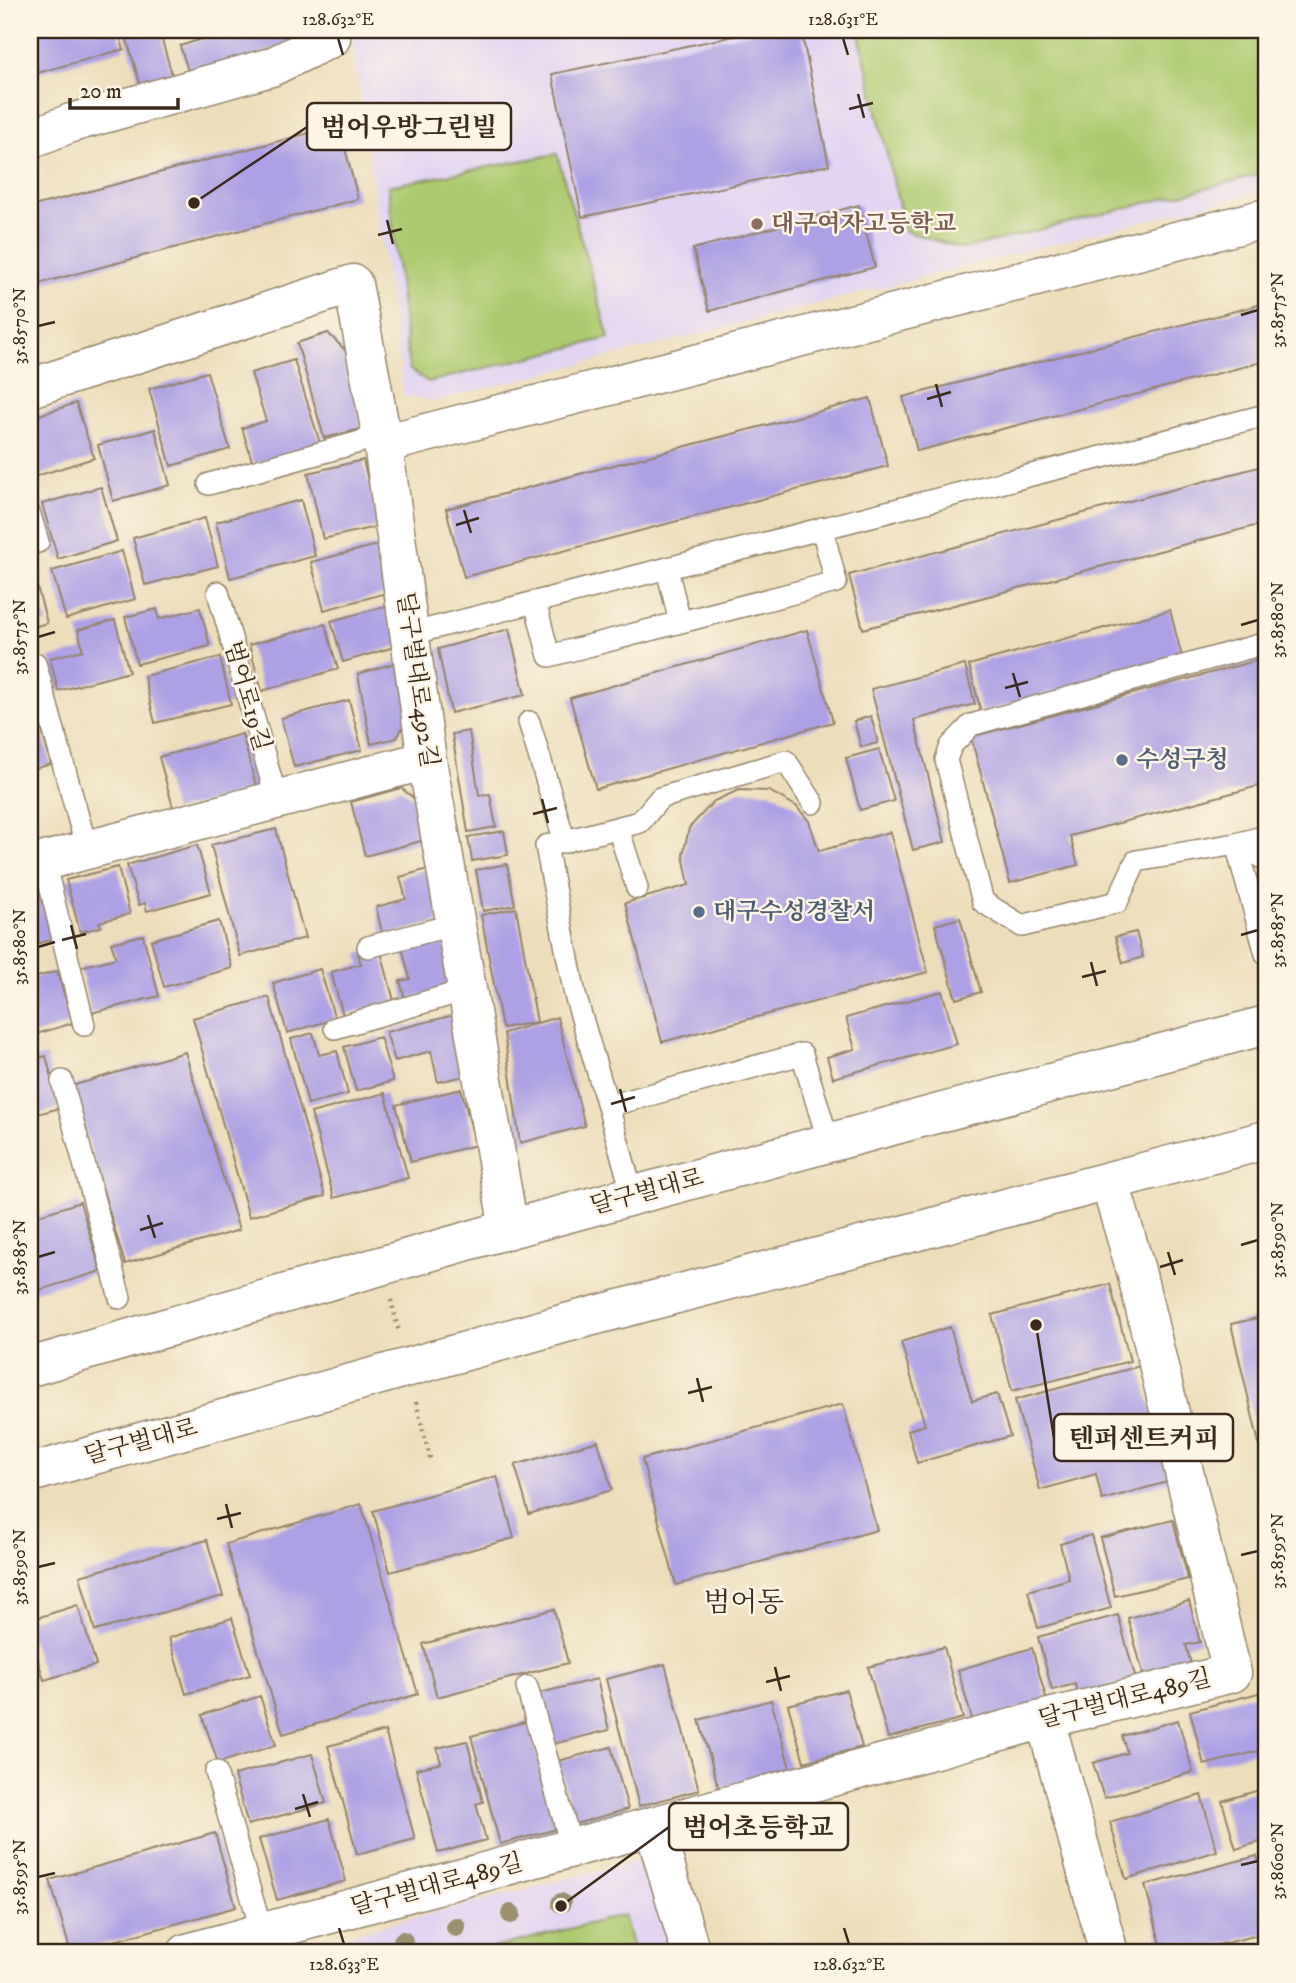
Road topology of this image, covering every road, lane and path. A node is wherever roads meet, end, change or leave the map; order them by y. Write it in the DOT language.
graph roads {
  1 [pos="331,38"];
  2 [pos="30,139"];
  3 [pos="1266,218"];
  4 [pos="30,388"];
  5 [pos="1266,415"];
  6 [pos="382,440"];
  7 [pos="209,484"];
  8 [pos="30,515"];
  9 [pos="822,528"];
  10 [pos="38,542"];
  11 [pos="667,569"];
  12 [pos="218,592"];
  13 [pos="535,602"];
  14 [pos="680,622"];
  15 [pos="410,635"];
  16 [pos="1266,643"];
  17 [pos="35,663"];
  18 [pos="529,722"];
  19 [pos="428,760"];
  20 [pos="276,800"];
  21 [pos="813,803"];
  22 [pos="618,828"];
  23 [pos="1266,836"];
  24 [pos="565,842"];
  25 [pos="1236,844"];
  26 [pos="87,849"];
  27 [pos="1266,860"];
  28 [pos="37,863"];
  29 [pos="637,888"];
  30 [pos="456,924"];
  31 [pos="368,947"];
  32 [pos="1266,954"];
  33 [pos="467,990"];
  34 [pos="84,1025"];
  35 [pos="1266,1025"];
  36 [pos="335,1028"];
  37 [pos="62,1081"];
  38 [pos="608,1106"];
  39 [pos="1266,1140"];
  40 [pos="829,1143"];
  41 [pos="1110,1183"];
  42 [pos="633,1196"];
  43 [pos="509,1229"];
  44 [pos="120,1298"];
  45 [pos="30,1367"];
  46 [pos="30,1473"];
  47 [pos="527,1687"];
  48 [pos="1045,1719"];
  49 [pos="216,1772"];
  50 [pos="654,1827"];
  51 [pos="572,1849"];
  52 [pos="261,1933"];
  53 [pos="187,1953"];
  54 [pos="691,1953"];
  55 [pos="1109,1953"];
  1 -- 2 [label="street"];
  3 -- 6 [label="street"];
  4 -- 6 [label="street, 달구벌대로492길"];
  5 -- 9 [label="lane"];
  6 -- 7 [label="lane"];
  6 -- 15 [label="street, 달구벌대로492길"];
  8 -- 10 [label="lane"];
  9 -- 11 [label="lane"];
  9 -- 14 [label="lane"];
  11 -- 13 [label="lane"];
  11 -- 14 [label="lane"];
  12 -- 20 [label="lane, 범어로19길"];
  13 -- 14 [label="lane"];
  13 -- 15 [label="lane"];
  15 -- 19 [label="street, 달구벌대로492길"];
  16 -- 25 [label="lane"];
  17 -- 26 [label="lane"];
  18 -- 24 [label="lane"];
  19 -- 20 [label="street"];
  19 -- 30 [label="street, 달구벌대로492길"];
  20 -- 26 [label="street"];
  21 -- 22 [label="lane"];
  22 -- 24 [label="lane"];
  22 -- 29 [label="lane"];
  23 -- 25 [label="lane"];
  24 -- 38 [label="lane"];
  25 -- 27 [label="lane"];
  25 -- 32 [label="lane"];
  26 -- 28 [label="street"];
  28 -- 34 [label="lane"];
  30 -- 31 [label="lane"];
  30 -- 33 [label="street, 달구벌대로492길"];
  33 -- 36 [label="lane"];
  33 -- 43 [label="street, 달구벌대로492길"];
  35 -- 40 [label="street, 달구벌대로"];
  37 -- 44 [label="lane"];
  38 -- 40 [label="lane"];
  38 -- 42 [label="lane"];
  39 -- 41 [label="street, 달구벌대로"];
  40 -- 42 [label="street, 달구벌대로"];
  41 -- 46 [label="street, 달구벌대로"];
  41 -- 48 [label="street, 달구벌대로489길"];
  42 -- 43 [label="street, 달구벌대로"];
  43 -- 45 [label="street, 달구벌대로"];
  47 -- 51 [label="lane"];
  48 -- 50 [label="street, 달구벌대로489길"];
  48 -- 55 [label="street"];
  49 -- 52 [label="lane"];
  50 -- 51 [label="street, 달구벌대로489길"];
  50 -- 54 [label="street"];
  51 -- 52 [label="street, 달구벌대로489길"];
  52 -- 53 [label="street, 달구벌대로489길"];
}
